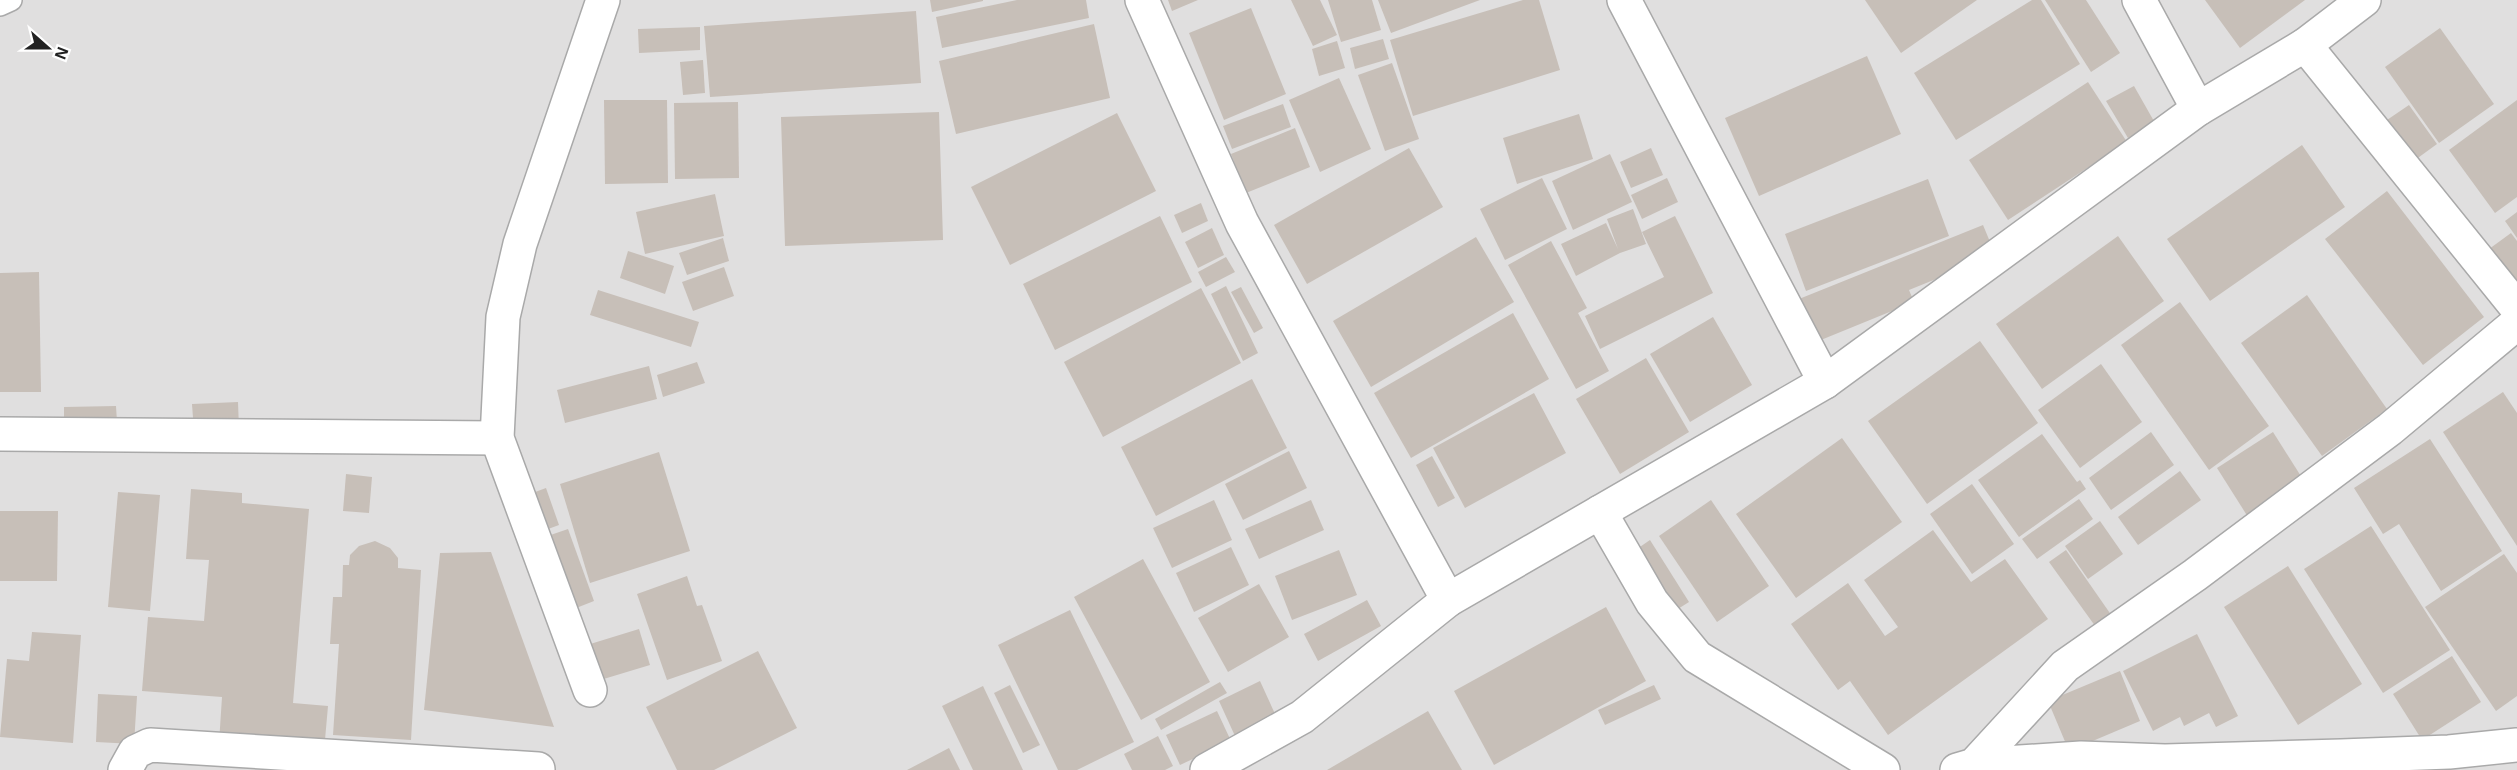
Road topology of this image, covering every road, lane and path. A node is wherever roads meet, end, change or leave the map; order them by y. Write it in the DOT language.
graph roads {
  1 [pos="11,0"];
  2 [pos="603,0"];
  3 [pos="1142,0"];
  4 [pos="1624,0"];
  5 [pos="2139,0"];
  6 [pos="2364,0"];
  7 [pos="0,5"];
  8 [pos="2305,45"];
  9 [pos="2198,109"];
  10 [pos="2517,308"];
  11 [pos="2517,323"];
  12 [pos="1825,382"];
  13 [pos="0,434"];
  14 [pos="497,438"];
  15 [pos="1600,512"];
  16 [pos="1448,600"];
  17 [pos="590,690"];
  18 [pos="2517,746"];
  19 [pos="2342,763"];
  20 [pos="1966,767"];
  21 [pos="538,769"];
  22 [pos="125,770"];
  23 [pos="1207,770"];
  24 [pos="1883,770"];
  1 -- 7 [label="lane"];
  2 -- 14 [label="street"];
  3 -- 16 [label="street"];
  4 -- 12 [label="street"];
  5 -- 9 [label="street"];
  6 -- 8 [label="street"];
  8 -- 9 [label="street"];
  8 -- 10 [label="street"];
  9 -- 12 [label="street"];
  11 -- 20 [label="street"];
  12 -- 15 [label="street"];
  13 -- 14 [label="street"];
  14 -- 17 [label="street"];
  15 -- 16 [label="street"];
  15 -- 24 [label="street"];
  16 -- 23 [label="street"];
  18 -- 19 [label="street"];
  19 -- 20 [label="street"];
  21 -- 22 [label="street"];
}
